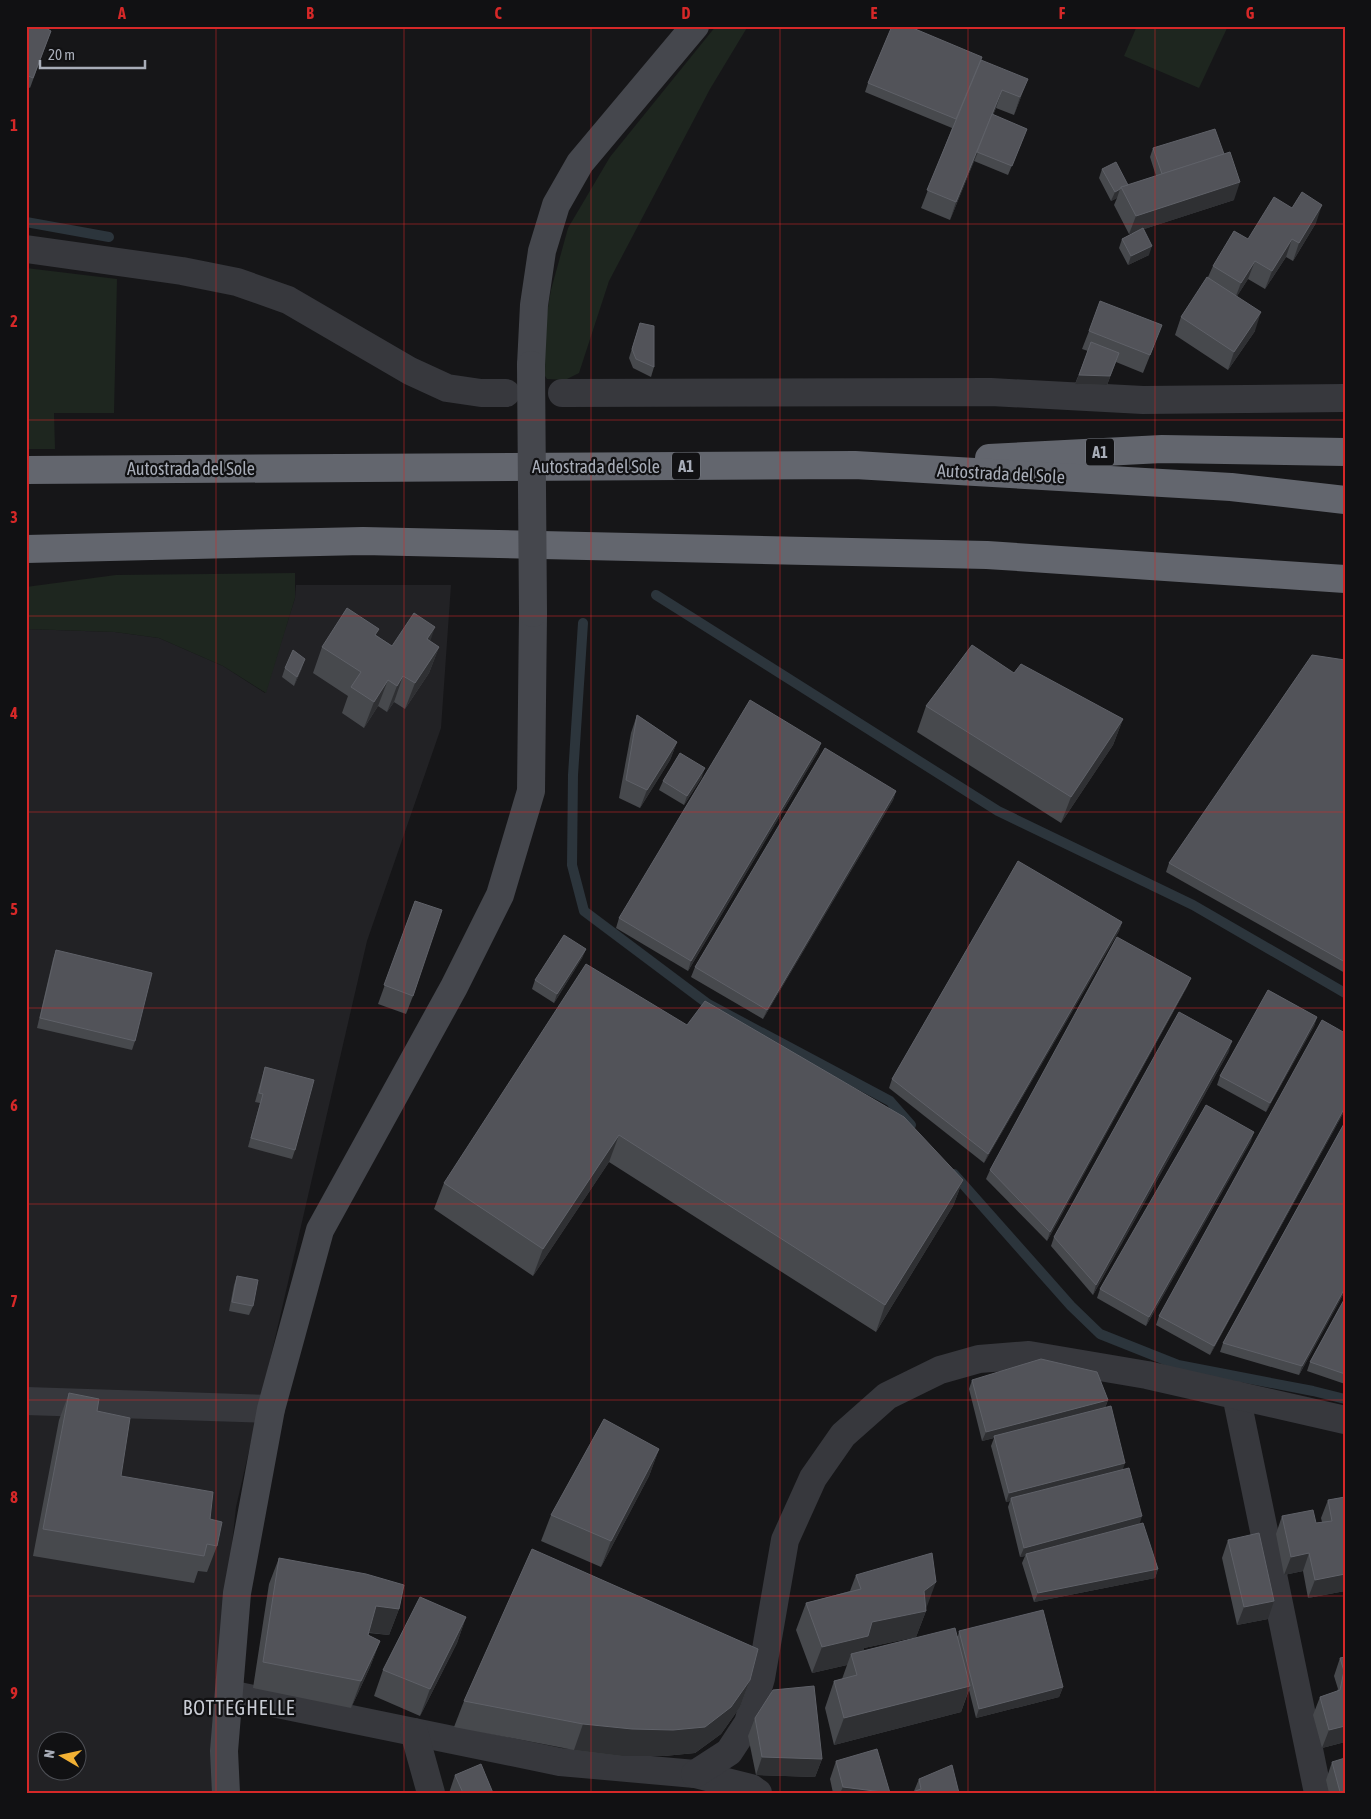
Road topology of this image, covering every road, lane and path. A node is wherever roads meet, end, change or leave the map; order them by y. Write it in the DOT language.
graph roads {
  1 [pos="694,26"];
  2 [pos="26,249"];
  3 [pos="506,393"];
  4 [pos="562,393"];
  5 [pos="1345,398"];
  6 [pos="1345,452"];
  7 [pos="854,466"];
  8 [pos="26,470"];
  9 [pos="1345,500"];
  10 [pos="26,549"];
  11 [pos="1289,574"];
  12 [pos="1345,579"];
  13 [pos="1345,584"];
  14 [pos="1236,1395"];
  15 [pos="26,1401"];
  16 [pos="271,1409"];
  17 [pos="1345,1420"];
  18 [pos="229,1694"];
  19 [pos="414,1732"];
  20 [pos="696,1774"];
  21 [pos="226,1793"];
  22 [pos="431,1793"];
  23 [pos="758,1793"];
  24 [pos="1318,1793"];
  1 -- 16 [label="street, bridge"];
  2 -- 3 [label="street"];
  4 -- 5 [label="street"];
  6 -- 7 [label="highway, A1"];
  7 -- 8 [label="highway, Autostrada del Sole / A1"];
  7 -- 9 [label="highway, Autostrada del Sole / A1"];
  10 -- 11 [label="highway"];
  11 -- 12 [label="highway"];
  11 -- 13 [label="highway"];
  14 -- 17 [label="street"];
  14 -- 20 [label="street"];
  14 -- 24 [label="street"];
  15 -- 16 [label="street"];
  16 -- 18 [label="street"];
  18 -- 19 [label="street"];
  18 -- 21 [label="street"];
  19 -- 20 [label="street"];
  19 -- 22 [label="street"];
  20 -- 23 [label="street"];
}
